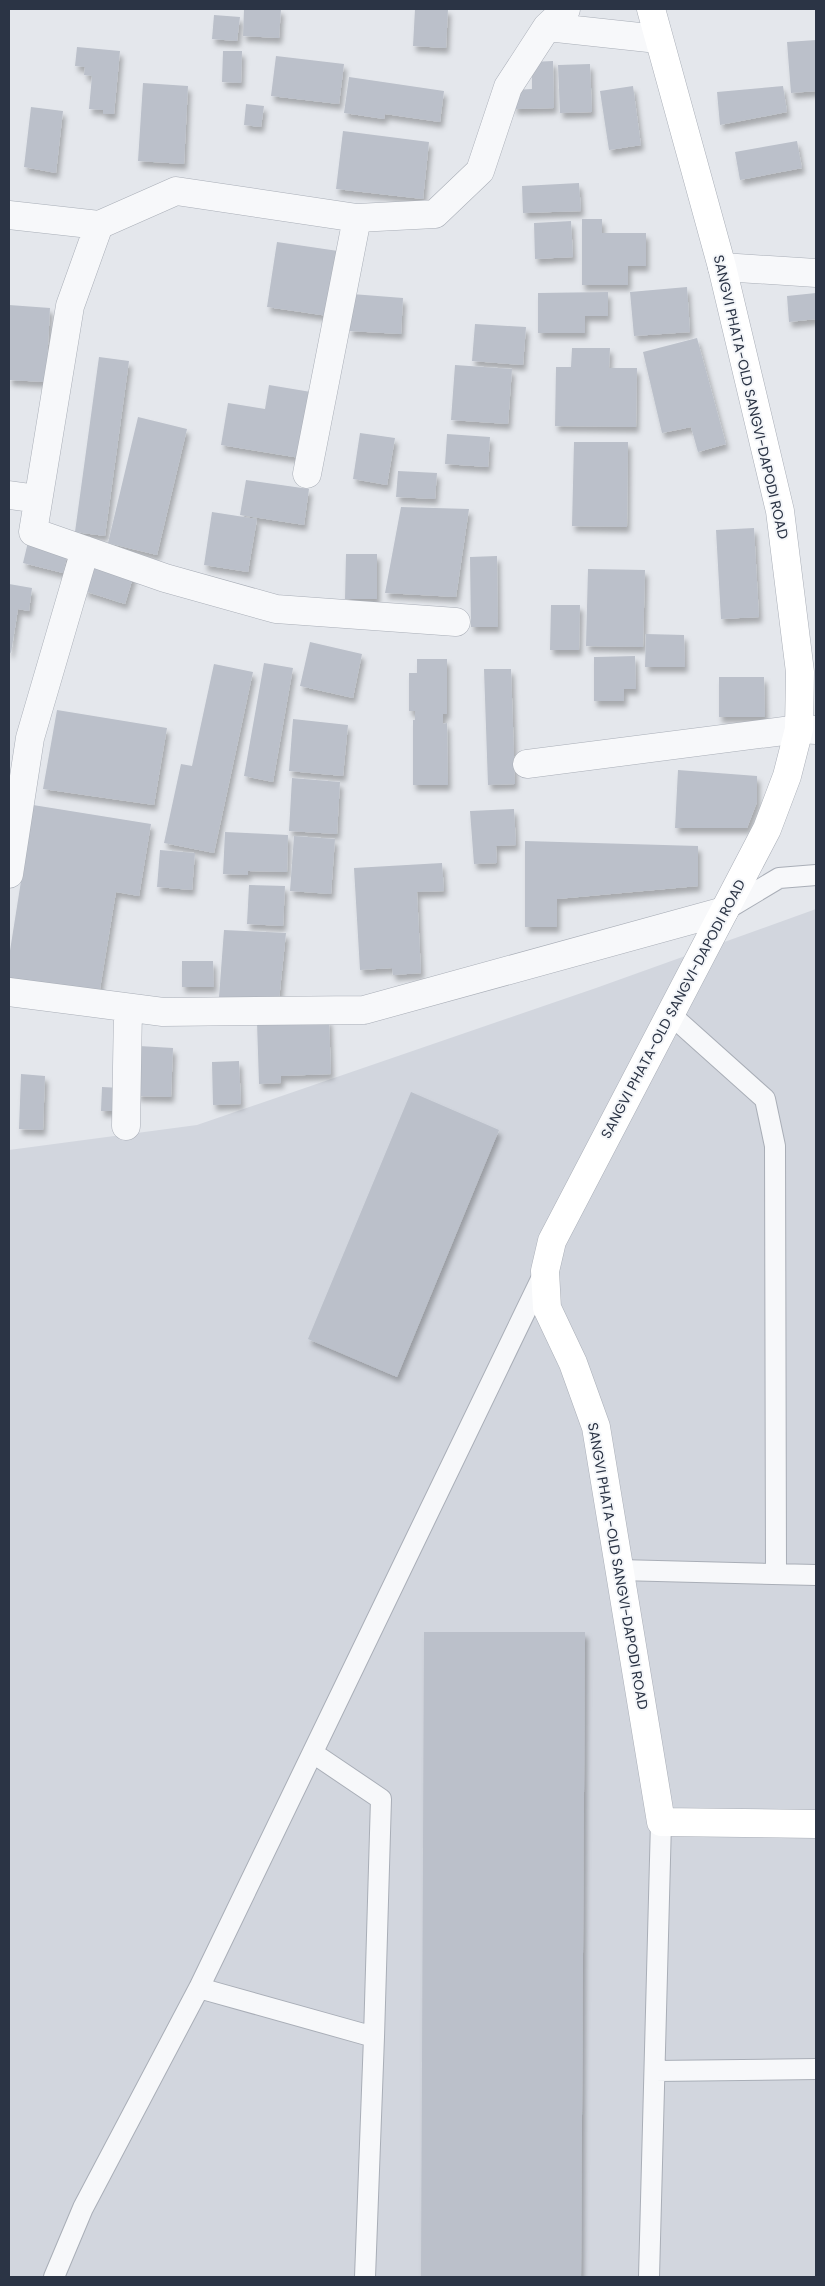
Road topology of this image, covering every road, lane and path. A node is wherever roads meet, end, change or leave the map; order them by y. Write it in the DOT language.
graph roads {
  1 [pos="651,9"];
  2 [pos="556,18"];
  3 [pos="658,39"];
  4 [pos="9,215"];
  5 [pos="358,218"];
  6 [pos="99,225"];
  7 [pos="722,266"];
  8 [pos="816,273"];
  9 [pos="307,474"];
  10 [pos="9,495"];
  11 [pos="38,499"];
  12 [pos="85,550"];
  13 [pos="456,622"];
  14 [pos="808,730"];
  15 [pos="526,764"];
  16 [pos="9,874"];
  17 [pos="816,875"];
  18 [pos="724,911"];
  19 [pos="9,992"];
  20 [pos="128,1008"];
  21 [pos="670,1014"];
  22 [pos="126,1126"];
  23 [pos="545,1271"];
  24 [pos="620,1570"];
  25 [pos="776,1574"];
  26 [pos="816,1575"];
  27 [pos="313,1753"];
  28 [pos="661,1822"];
  29 [pos="816,1824"];
  30 [pos="199,1988"];
  31 [pos="374,2037"];
  32 [pos="816,2069"];
  33 [pos="655,2071"];
  34 [pos="54,2277"];
  35 [pos="364,2277"];
  36 [pos="650,2277"];
  1 -- 3 [label="main road, SANGVI PHATA-OLD SANGVI-DAPODI ROAD"];
  2 -- 3 [label="street"];
  2 -- 5 [label="street"];
  3 -- 7 [label="main road, SANGVI PHATA-OLD SANGVI-DAPODI ROAD"];
  4 -- 6 [label="street"];
  5 -- 6 [label="street"];
  5 -- 9 [label="street"];
  6 -- 11 [label="street"];
  7 -- 8 [label="street"];
  7 -- 14 [label="main road, SANGVI PHATA-OLD SANGVI-DAPODI ROAD"];
  10 -- 11 [label="street"];
  11 -- 12 [label="street"];
  12 -- 13 [label="street"];
  12 -- 16 [label="street"];
  14 -- 15 [label="street"];
  14 -- 18 [label="main road, SANGVI PHATA-OLD SANGVI-DAPODI ROAD"];
  17 -- 18 [label="lane"];
  18 -- 20 [label="street"];
  18 -- 21 [label="main road, SANGVI PHATA-OLD SANGVI-DAPODI ROAD"];
  19 -- 20 [label="street"];
  20 -- 22 [label="street"];
  21 -- 23 [label="main road, SANGVI PHATA-OLD SANGVI-DAPODI ROAD"];
  21 -- 25 [label="lane"];
  23 -- 24 [label="main road, SANGVI PHATA-OLD SANGVI-DAPODI ROAD"];
  23 -- 27 [label="lane"];
  24 -- 25 [label="lane"];
  24 -- 28 [label="main road, SANGVI PHATA-OLD SANGVI-DAPODI ROAD"];
  25 -- 26 [label="lane"];
  27 -- 30 [label="lane"];
  27 -- 31 [label="lane"];
  28 -- 29 [label="main road"];
  28 -- 33 [label="lane"];
  30 -- 31 [label="lane"];
  30 -- 34 [label="lane"];
  31 -- 35 [label="lane"];
  32 -- 33 [label="lane"];
  33 -- 36 [label="lane"];
}
